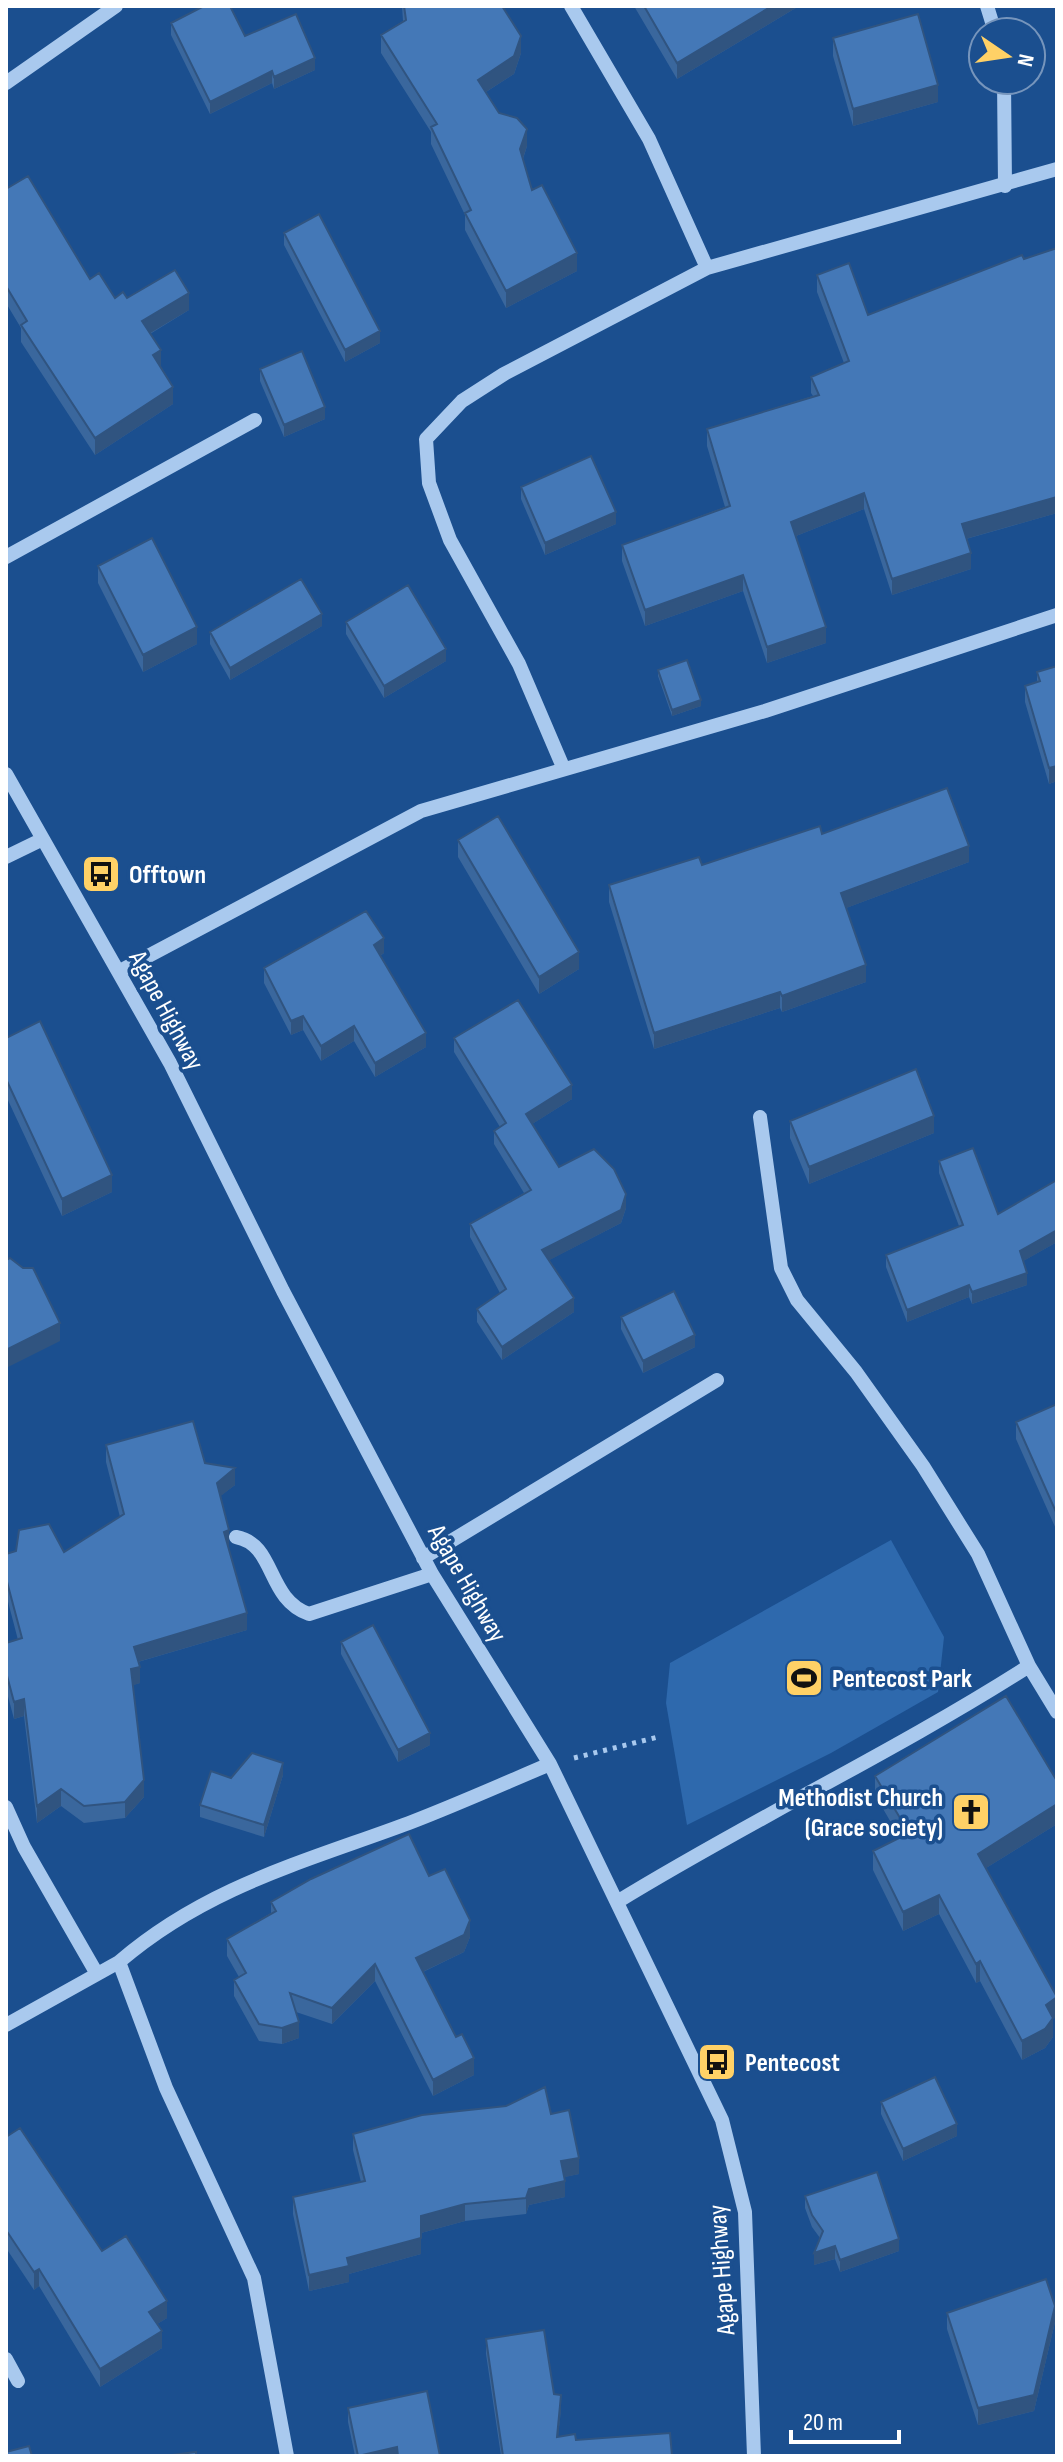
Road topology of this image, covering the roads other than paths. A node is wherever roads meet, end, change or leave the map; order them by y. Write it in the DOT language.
graph roads {
  1 [pos="116,6"];
  2 [pos="571,6"];
  3 [pos="6,83"];
  4 [pos="1004,96"];
  5 [pos="1057,169"];
  6 [pos="1005,186"];
  7 [pos="707,268"];
  8 [pos="255,420"];
  9 [pos="6,557"];
  10 [pos="1057,615"];
  11 [pos="563,767"];
  12 [pos="6,774"];
  13 [pos="43,839"];
  14 [pos="6,857"];
  15 [pos="120,971"];
  16 [pos="760,1117"];
  17 [pos="717,1380"];
  18 [pos="236,1537"];
  19 [pos="423,1558"];
  20 [pos="432,1574"];
  21 [pos="1029,1666"];
  22 [pos="1057,1712"];
  23 [pos="550,1764"];
  24 [pos="6,1807"];
  25 [pos="617,1902"];
  26 [pos="119,1962"];
  27 [pos="97,1974"];
  28 [pos="6,2025"];
  29 [pos="6,2359"];
  30 [pos="18,2381"];
  31 [pos="287,2456"];
  32 [pos="754,2456"];
  1 -- 3 [label="street"];
  2 -- 7 [label="street"];
  4 -- 6 [label="street"];
  5 -- 6 [label="street"];
  6 -- 7 [label="street"];
  7 -- 11 [label="street"];
  8 -- 9 [label="street"];
  10 -- 11 [label="street"];
  11 -- 15 [label="street"];
  12 -- 13 [label="street, Agape Highway"];
  13 -- 14 [label="street"];
  13 -- 15 [label="street, Agape Highway"];
  15 -- 19 [label="street, Agape Highway"];
  16 -- 21 [label="street"];
  17 -- 19 [label="street"];
  18 -- 20 [label="street"];
  19 -- 20 [label="street, Agape Highway"];
  20 -- 23 [label="street, Agape Highway"];
  21 -- 22 [label="street"];
  21 -- 25 [label="street"];
  23 -- 25 [label="street, Agape Highway"];
  23 -- 26 [label="street"];
  24 -- 27 [label="street"];
  25 -- 32 [label="street, Agape Highway"];
  26 -- 27 [label="street"];
  26 -- 31 [label="street"];
  27 -- 28 [label="street"];
  29 -- 30 [label="street"];
}
